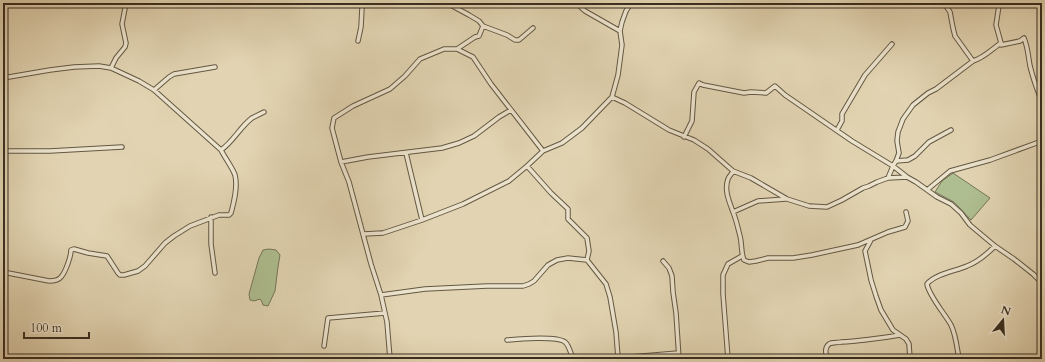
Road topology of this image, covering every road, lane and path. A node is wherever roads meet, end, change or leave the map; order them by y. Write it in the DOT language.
graph roads {
  1 [pos="126,3"];
  2 [pos="363,3"];
  3 [pos="447,3"];
  4 [pos="576,3"];
  5 [pos="631,3"];
  6 [pos="944,3"];
  7 [pos="1004,3"];
  8 [pos="483,26"];
  9 [pos="533,28"];
  10 [pos="620,31"];
  11 [pos="358,41"];
  12 [pos="1001,43"];
  13 [pos="892,44"];
  14 [pos="458,48"];
  15 [pos="973,61"];
  16 [pos="215,66"];
  17 [pos="111,68"];
  18 [pos="3,78"];
  19 [pos="154,90"];
  20 [pos="612,97"];
  21 [pos="1042,101"];
  22 [pos="511,110"];
  23 [pos="264,112"];
  24 [pos="837,130"];
  25 [pos="951,130"];
  26 [pos="684,137"];
  27 [pos="1042,141"];
  28 [pos="122,147"];
  29 [pos="221,150"];
  30 [pos="3,151"];
  31 [pos="543,151"];
  32 [pos="406,153"];
  33 [pos="896,161"];
  34 [pos="341,162"];
  35 [pos="527,166"];
  36 [pos="893,166"];
  37 [pos="733,171"];
  38 [pos="907,177"];
  39 [pos="888,178"];
  40 [pos="927,190"];
  41 [pos="787,199"];
  42 [pos="733,212"];
  43 [pos="906,212"];
  44 [pos="211,217"];
  45 [pos="422,220"];
  46 [pos="364,234"];
  47 [pos="871,240"];
  48 [pos="858,245"];
  49 [pos="995,246"];
  50 [pos="865,251"];
  51 [pos="742,256"];
  52 [pos="587,260"];
  53 [pos="663,261"];
  54 [pos="3,272"];
  55 [pos="215,273"];
  56 [pos="1042,283"];
  57 [pos="381,295"];
  58 [pos="385,313"];
  59 [pos="900,335"];
  60 [pos="507,340"];
  61 [pos="324,346"];
  62 [pos="678,354"];
  63 [pos="618,358"];
  64 [pos="390,359"];
  65 [pos="573,359"];
  66 [pos="607,359"];
  67 [pos="679,359"];
  68 [pos="728,359"];
  69 [pos="827,359"];
  70 [pos="910,359"];
  71 [pos="959,359"];
  1 -- 17 [label="street"];
  2 -- 11 [label="street"];
  3 -- 8 [label="street"];
  4 -- 10 [label="street"];
  5 -- 10 [label="street"];
  6 -- 15 [label="street"];
  7 -- 12 [label="street"];
  8 -- 9 [label="street"];
  8 -- 14 [label="street"];
  10 -- 20 [label="street"];
  12 -- 15 [label="street"];
  12 -- 21 [label="street"];
  13 -- 24 [label="street"];
  14 -- 22 [label="street"];
  14 -- 34 [label="street"];
  15 -- 33 [label="street"];
  16 -- 19 [label="street"];
  17 -- 18 [label="street"];
  17 -- 19 [label="street"];
  19 -- 29 [label="street"];
  20 -- 26 [label="street"];
  20 -- 31 [label="street"];
  22 -- 31 [label="street"];
  22 -- 32 [label="street"];
  23 -- 29 [label="street"];
  24 -- 26 [label="street"];
  24 -- 36 [label="street"];
  25 -- 33 [label="street"];
  26 -- 37 [label="street"];
  27 -- 40 [label="street"];
  28 -- 30 [label="street"];
  29 -- 44 [label="street"];
  31 -- 35 [label="street"];
  32 -- 34 [label="street"];
  32 -- 45 [label="street"];
  33 -- 36 [label="street"];
  34 -- 46 [label="street"];
  35 -- 45 [label="street"];
  35 -- 52 [label="street"];
  36 -- 38 [label="street"];
  36 -- 39 [label="street"];
  37 -- 41 [label="street"];
  37 -- 42 [label="street"];
  38 -- 39 [label="street"];
  38 -- 40 [label="street"];
  39 -- 41 [label="street"];
  40 -- 49 [label="street"];
  41 -- 42 [label="street"];
  42 -- 51 [label="street"];
  43 -- 47 [label="street"];
  44 -- 54 [label="street"];
  44 -- 55 [label="street"];
  45 -- 46 [label="street"];
  46 -- 57 [label="street"];
  47 -- 48 [label="street"];
  47 -- 50 [label="street"];
  48 -- 50 [label="street"];
  48 -- 51 [label="street"];
  49 -- 56 [label="street"];
  49 -- 71 [label="street"];
  50 -- 59 [label="street"];
  51 -- 68 [label="street"];
  52 -- 57 [label="street"];
  52 -- 63 [label="street"];
  53 -- 62 [label="street"];
  57 -- 58 [label="street"];
  58 -- 61 [label="street"];
  58 -- 64 [label="street"];
  59 -- 69 [label="street"];
  59 -- 70 [label="street"];
  60 -- 65 [label="street"];
  62 -- 63 [label="street"];
  62 -- 67 [label="street"];
  63 -- 66 [label="street"];
}
